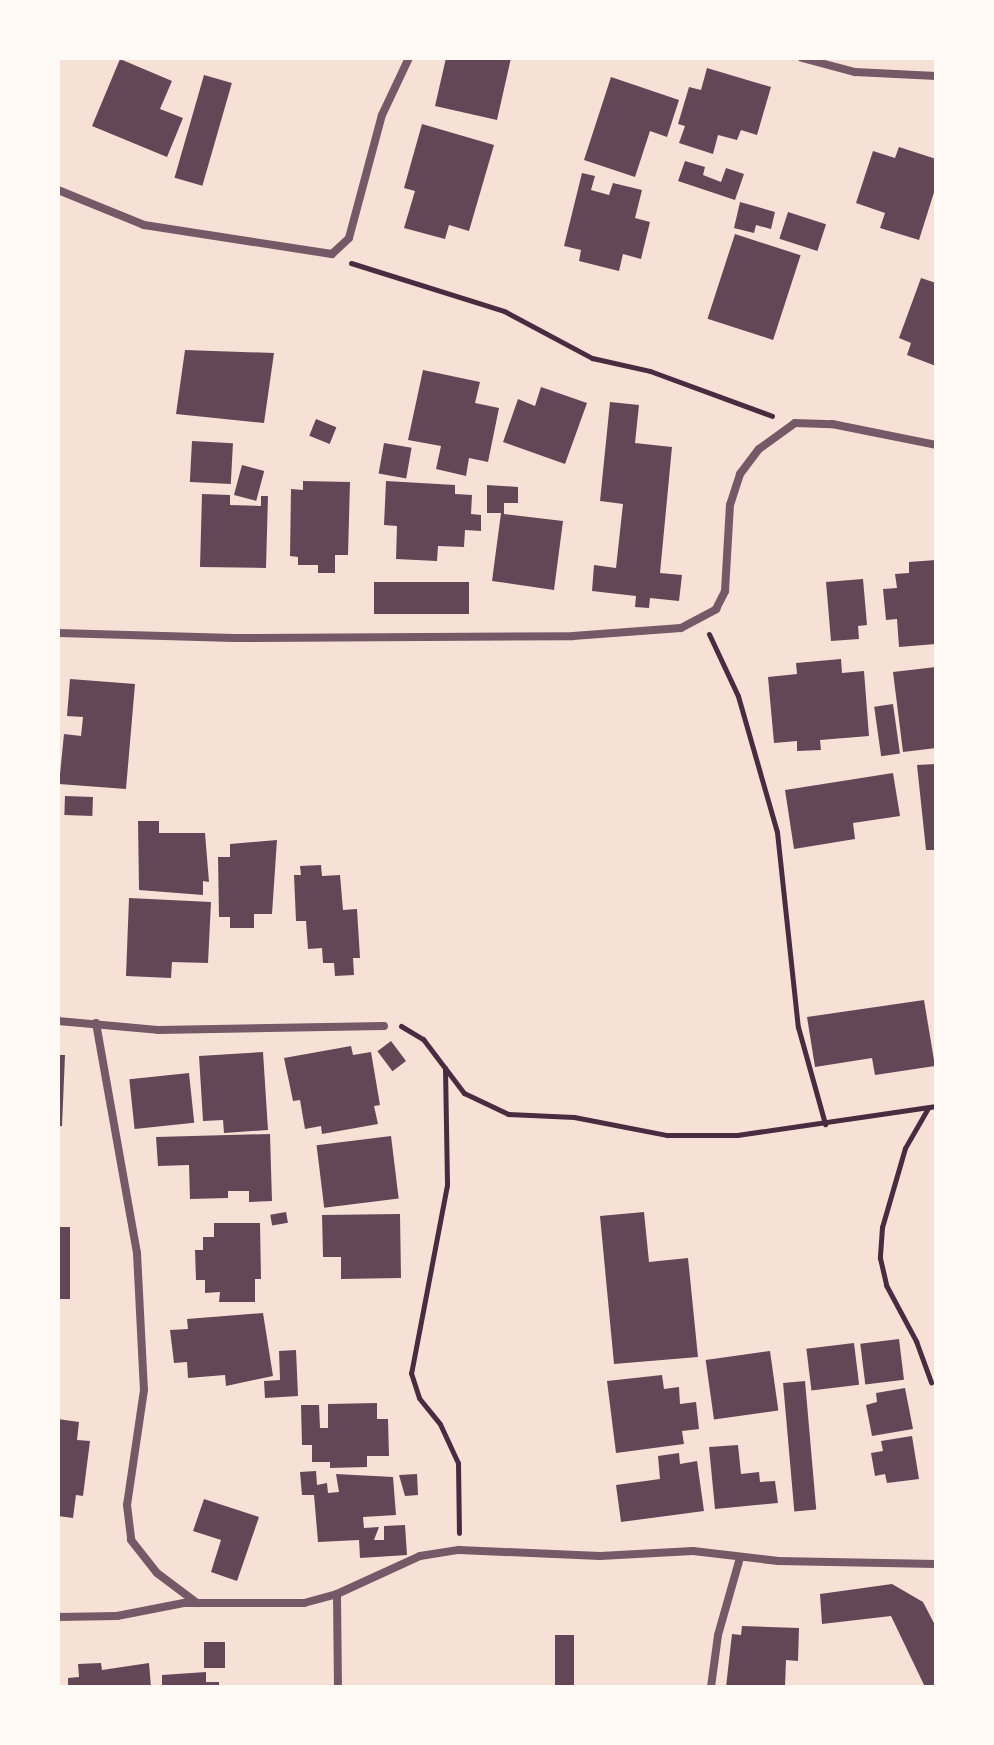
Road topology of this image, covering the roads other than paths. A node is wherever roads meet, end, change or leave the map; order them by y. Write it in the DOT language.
graph roads {
  1 [pos="409,58"];
  2 [pos="802,58"];
  3 [pos="936,76"];
  4 [pos="58,190"];
  5 [pos="936,445"];
  6 [pos="58,633"];
  7 [pos="58,1021"];
  8 [pos="96,1023"];
  9 [pos="384,1026"];
  10 [pos="740,1558"];
  11 [pos="936,1564"];
  12 [pos="337,1594"];
  13 [pos="197,1603"];
  14 [pos="58,1617"];
  15 [pos="338,1687"];
  16 [pos="711,1687"];
  1 -- 4 [label="street"];
  2 -- 3 [label="street"];
  5 -- 6 [label="street"];
  7 -- 8 [label="street"];
  8 -- 9 [label="street"];
  8 -- 13 [label="street"];
  10 -- 11 [label="street"];
  10 -- 12 [label="street"];
  10 -- 16 [label="street"];
  12 -- 13 [label="street"];
  12 -- 15 [label="street"];
  13 -- 14 [label="street"];
}
